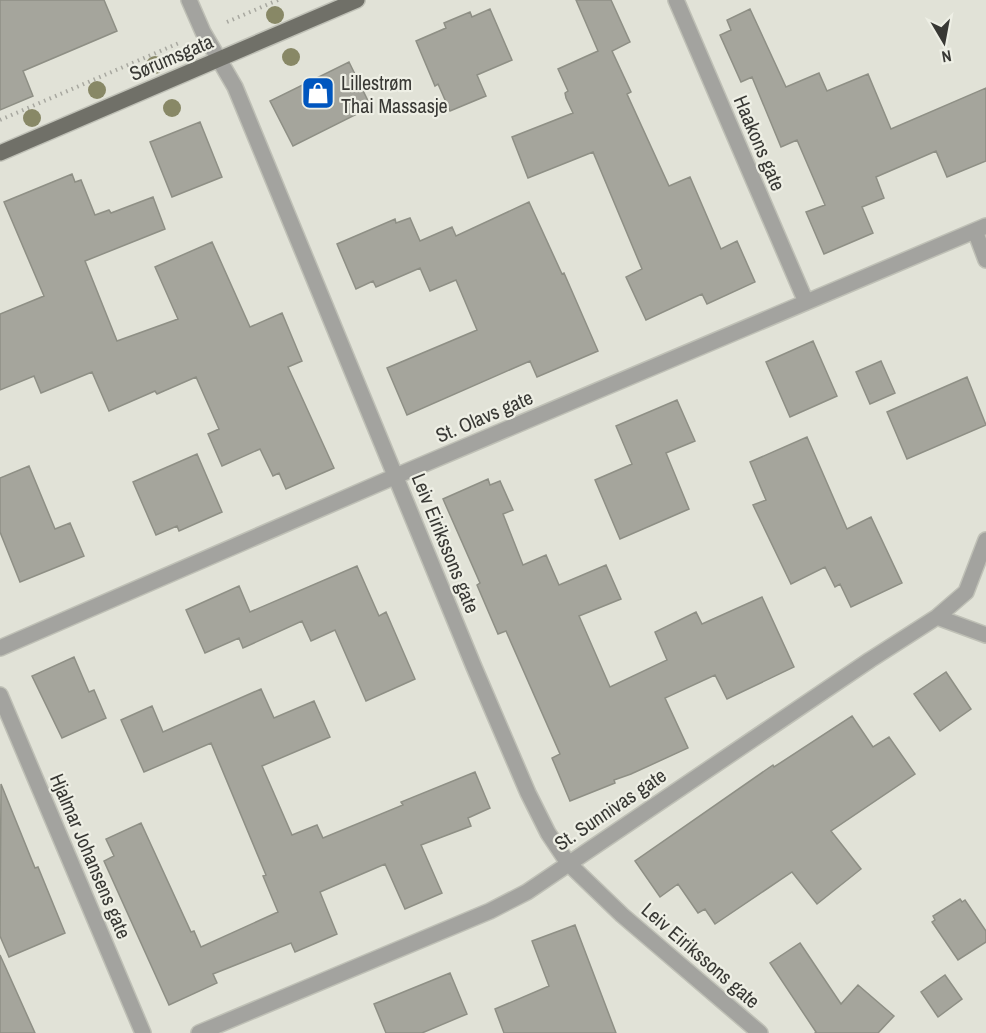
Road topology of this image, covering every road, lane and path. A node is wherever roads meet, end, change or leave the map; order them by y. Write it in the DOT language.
graph roads {
  1 [pos="189,0"];
  2 [pos="279,0"];
  3 [pos="357,0"];
  4 [pos="676,0"];
  5 [pos="223,24"];
  6 [pos="184,41"];
  7 [pos="219,59"];
  8 [pos="0,120"];
  9 [pos="0,153"];
  10 [pos="980,228"];
  11 [pos="986,260"];
  12 [pos="806,302"];
  13 [pos="396,476"];
  14 [pos="986,540"];
  15 [pos="937,617"];
  16 [pos="986,634"];
  17 [pos="0,648"];
  18 [pos="0,695"];
  19 [pos="568,863"];
  20 [pos="143,1033"];
  21 [pos="199,1033"];
  22 [pos="760,1033"];
  1 -- 7 [label="street, Leiv Eirikssons gate"];
  2 -- 5 [label="path"];
  3 -- 7 [label="main road, Sørumsgata"];
  4 -- 12 [label="street, Haakons gate"];
  6 -- 8 [label="path"];
  7 -- 9 [label="main road, Sørumsgata"];
  7 -- 13 [label="street, Leiv Eirikssons gate"];
  10 -- 11 [label="street"];
  10 -- 12 [label="street, St. Olavs gate"];
  12 -- 13 [label="street, St. Olavs gate"];
  13 -- 17 [label="street, St. Olavs gate"];
  13 -- 19 [label="street, Leiv Eirikssons gate"];
  14 -- 15 [label="street, St. Sunnivas gate"];
  15 -- 16 [label="street"];
  15 -- 19 [label="street, St. Sunnivas gate"];
  18 -- 20 [label="street, Hjalmar Johansens gate"];
  19 -- 21 [label="street, St. Sunnivas gate"];
  19 -- 22 [label="street, Leiv Eirikssons gate"];
}
